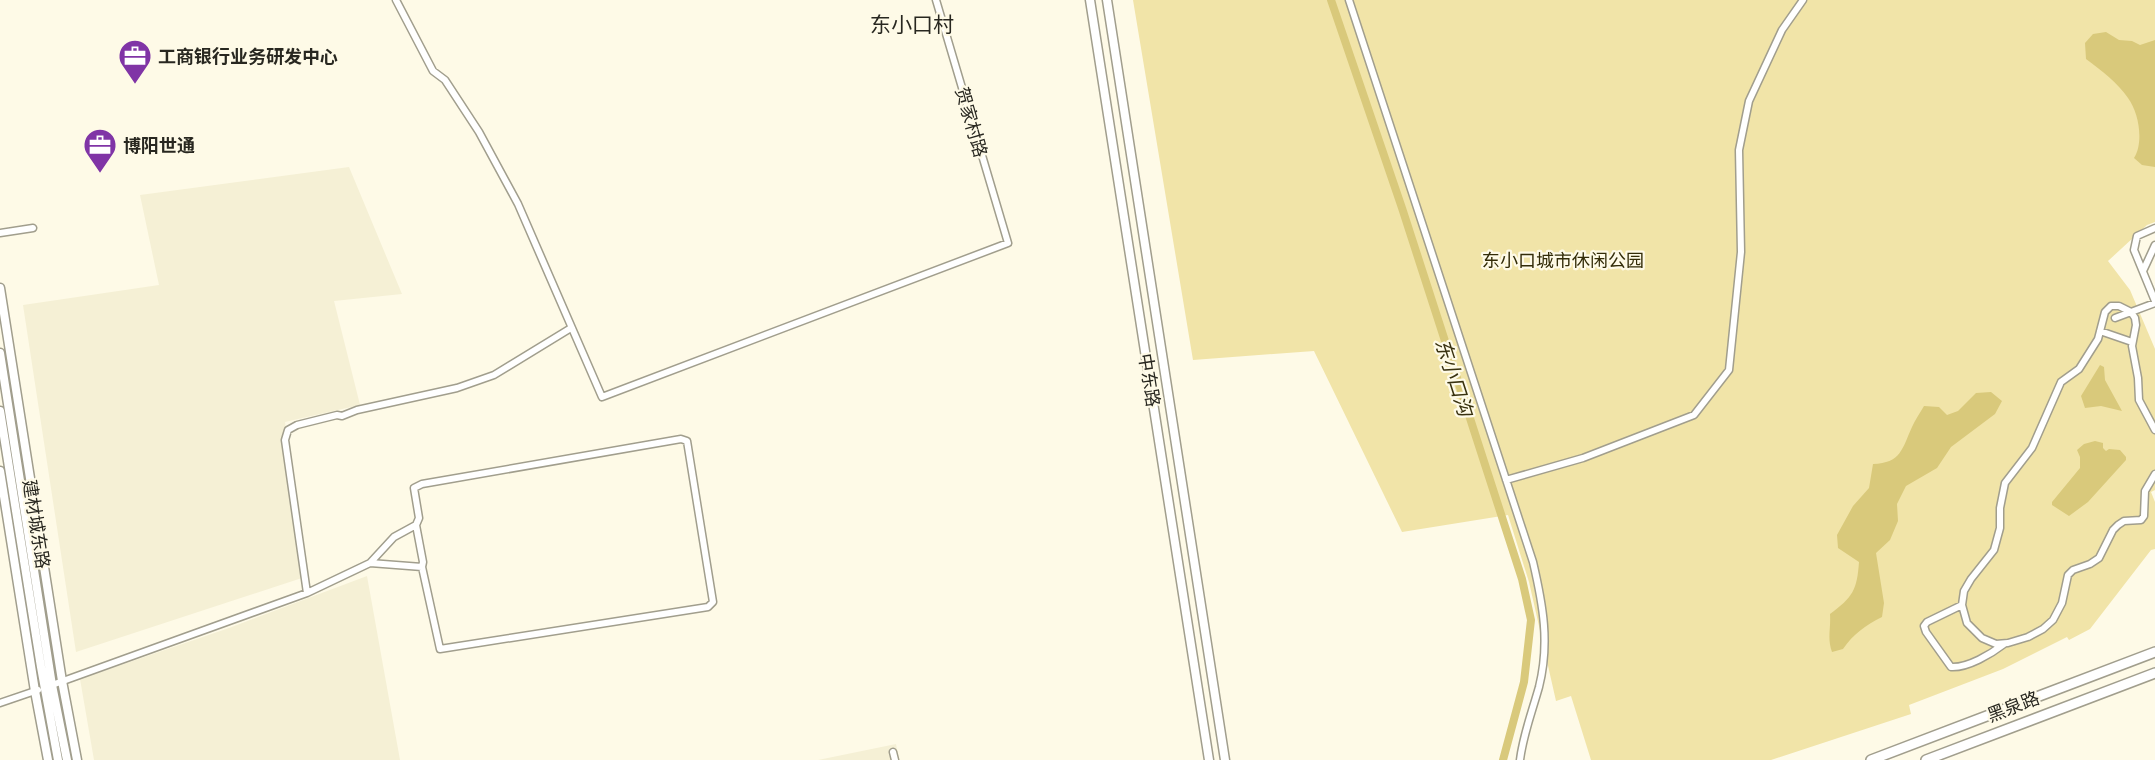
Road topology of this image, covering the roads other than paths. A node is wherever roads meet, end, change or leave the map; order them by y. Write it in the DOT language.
graph roads {
  1 [pos="396,0"];
  2 [pos="936,0"];
  3 [pos="1090,0"];
  4 [pos="1107,0"];
  5 [pos="1349,0"];
  6 [pos="1803,0"];
  7 [pos="33,228"];
  8 [pos="2155,228"];
  9 [pos="0,233"];
  10 [pos="2155,245"];
  11 [pos="2143,271"];
  12 [pos="0,288"];
  13 [pos="2155,302"];
  14 [pos="2131,312"];
  15 [pos="2115,318"];
  16 [pos="571,328"];
  17 [pos="2100,331"];
  18 [pos="2132,342"];
  19 [pos="0,353"];
  20 [pos="0,411"];
  21 [pos="2155,430"];
  22 [pos="0,471"];
  23 [pos="2155,474"];
  24 [pos="1506,480"];
  25 [pos="416,525"];
  26 [pos="370,563"];
  27 [pos="422,567"];
  28 [pos="307,593"];
  29 [pos="1962,605"];
  30 [pos="2004,643"];
  31 [pos="2155,652"];
  32 [pos="2155,673"];
  33 [pos="62,681"];
  34 [pos="48,686"];
  35 [pos="35,691"];
  36 [pos="0,703"];
  37 [pos="893,752"];
  38 [pos="48,760"];
  39 [pos="58,760"];
  40 [pos="67,760"];
  41 [pos="77,760"];
  42 [pos="894,760"];
  43 [pos="1209,760"];
  44 [pos="1225,760"];
  45 [pos="1520,760"];
  46 [pos="1871,760"];
  47 [pos="1926,760"];
  1 -- 16 [label="street"];
  2 -- 16 [label="street, 贺家村路"];
  3 -- 43 [label="main road, 中东路"];
  4 -- 44 [label="main road, 中东路"];
  5 -- 24 [label="street"];
  6 -- 24 [label="street"];
  7 -- 9 [label="street"];
  8 -- 11 [label="street"];
  10 -- 11 [label="street"];
  11 -- 13 [label="street"];
  12 -- 33 [label="main road, 建材城东路"];
  13 -- 14 [label="street"];
  14 -- 15 [label="street"];
  14 -- 17 [label="street"];
  14 -- 18 [label="street"];
  16 -- 28 [label="street"];
  17 -- 18 [label="street"];
  17 -- 29 [label="street"];
  18 -- 21 [label="street"];
  19 -- 34 [label="main road, 建材城东路"];
  20 -- 34 [label="main road, 建材城东路"];
  22 -- 35 [label="main road, 建材城东路"];
  23 -- 30 [label="street"];
  24 -- 45 [label="street"];
  25 -- 26 [label="street"];
  25 -- 27 [label="street"];
  25 -- 27 [label="street"];
  26 -- 27 [label="street"];
  26 -- 28 [label="street"];
  28 -- 33 [label="street"];
  29 -- 30 [label="street"];
  29 -- 30 [label="street"];
  31 -- 46 [label="main road, 黑泉路"];
  32 -- 47 [label="main road, 黑泉路"];
  33 -- 34 [label="street"];
  33 -- 41 [label="main road, 建材城东路"];
  34 -- 35 [label="street"];
  34 -- 39 [label="main road, 建材城东路"];
  34 -- 40 [label="main road, 建材城东路"];
  35 -- 36 [label="street"];
  35 -- 38 [label="main road, 建材城东路"];
  37 -- 42 [label="street"];
}
